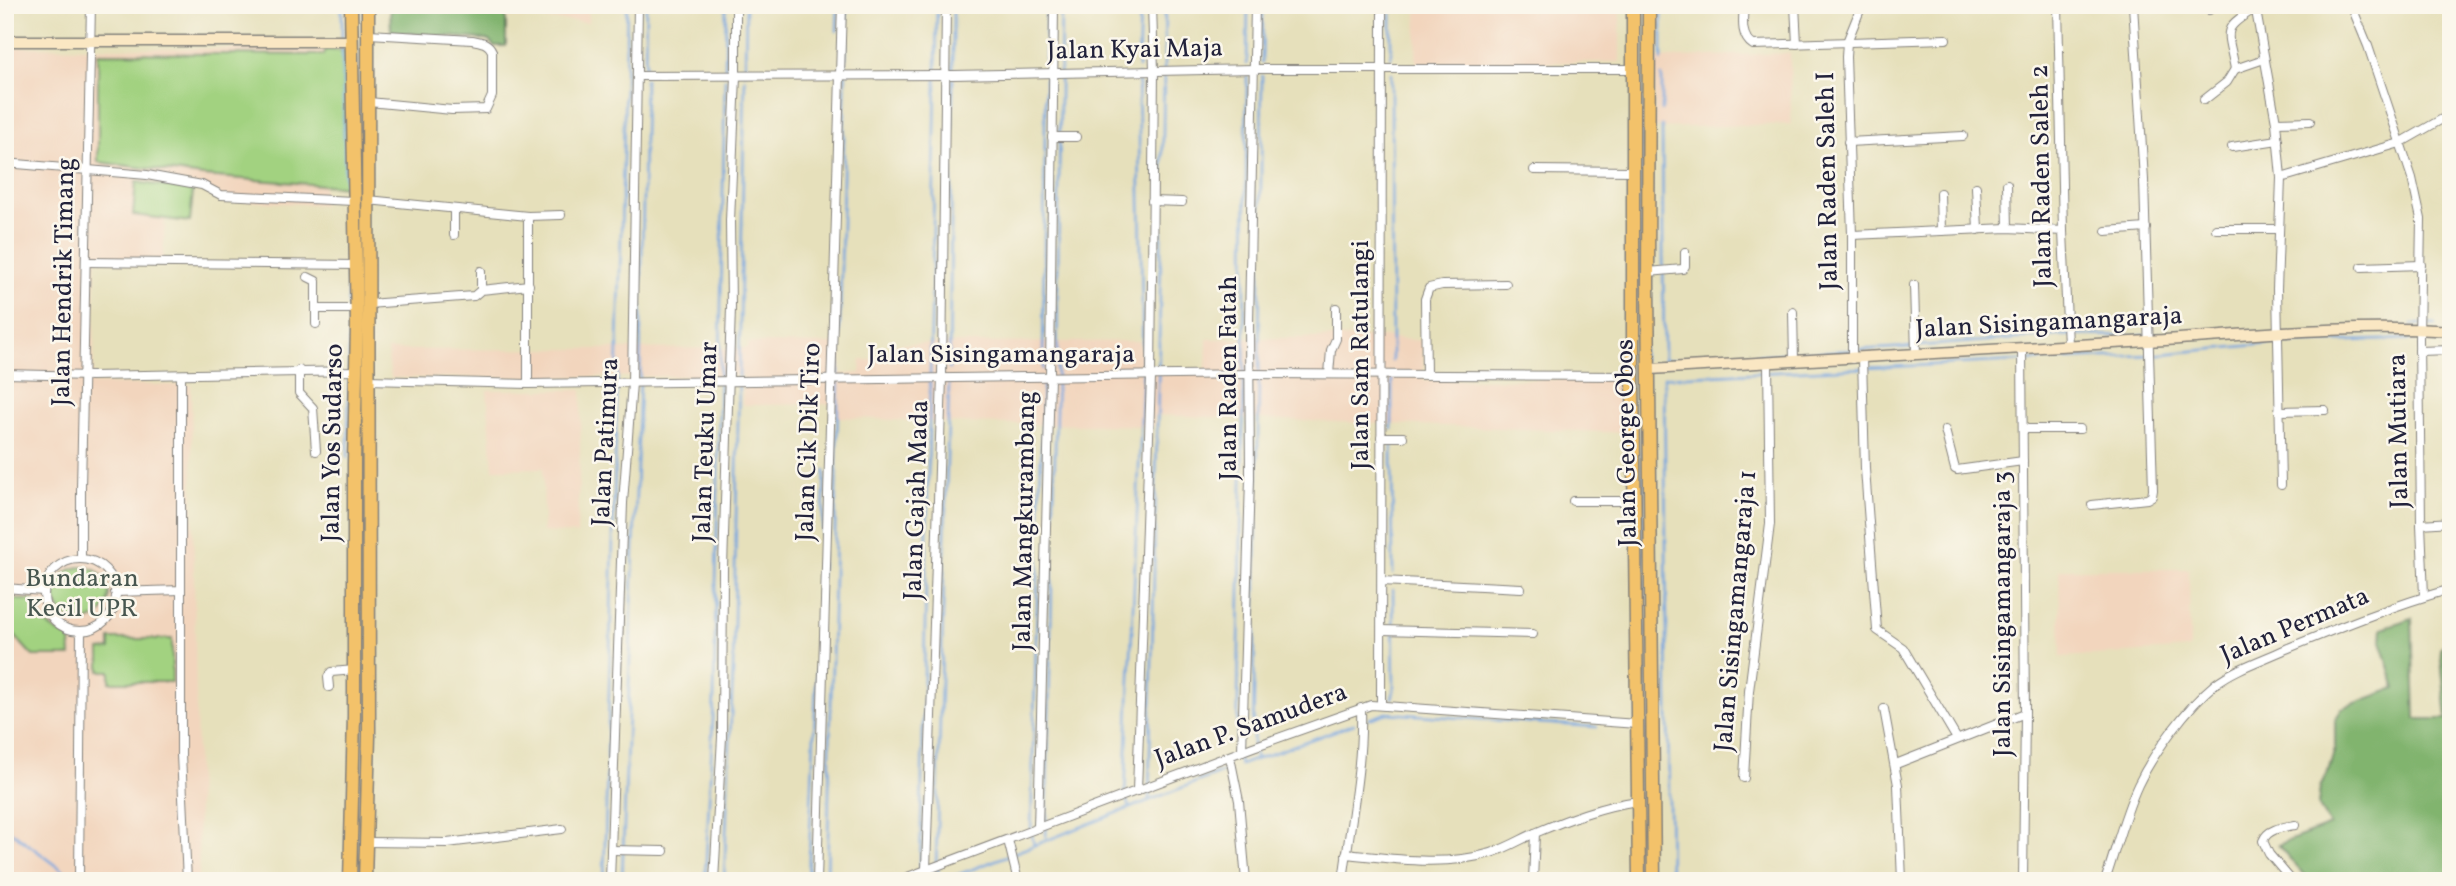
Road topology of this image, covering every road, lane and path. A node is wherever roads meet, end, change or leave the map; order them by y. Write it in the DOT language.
graph roads {
  1 [pos="91,5"];
  2 [pos="351,5"];
  3 [pos="368,5"];
  4 [pos="638,5"];
  5 [pos="736,5"];
  6 [pos="842,5"];
  7 [pos="946,5"];
  8 [pos="1054,5"];
  9 [pos="1152,5"];
  10 [pos="1255,5"];
  11 [pos="1382,5"];
  12 [pos="1633,5"];
  13 [pos="1650,5"];
  14 [pos="1744,5"];
  15 [pos="1795,5"];
  16 [pos="1862,5"];
  17 [pos="2133,5"];
  18 [pos="2351,5"];
  19 [pos="2058,6"];
  20 [pos="2256,7"];
  21 [pos="369,34"];
  22 [pos="1946,39"];
  23 [pos="5,41"];
  24 [pos="351,41"];
  25 [pos="91,42"];
  26 [pos="1847,42"];
  27 [pos="1797,44"];
  28 [pos="2264,59"];
  29 [pos="1255,69"];
  30 [pos="1633,69"];
  31 [pos="2235,69"];
  32 [pos="1383,70"];
  33 [pos="1154,71"];
  34 [pos="1053,73"];
  35 [pos="841,74"];
  36 [pos="946,74"];
  37 [pos="638,76"];
  38 [pos="736,76"];
  39 [pos="2204,100"];
  40 [pos="369,102"];
  41 [pos="2449,119"];
  42 [pos="2310,121"];
  43 [pos="2276,122"];
  44 [pos="1963,136"];
  45 [pos="1052,137"];
  46 [pos="1076,137"];
  47 [pos="2278,140"];
  48 [pos="1848,142"];
  49 [pos="2400,143"];
  50 [pos="2232,147"];
  51 [pos="5,163"];
  52 [pos="88,169"];
  53 [pos="1534,170"];
  54 [pos="1633,171"];
  55 [pos="2281,178"];
  56 [pos="2007,184"];
  57 [pos="1976,187"];
  58 [pos="1940,192"];
  59 [pos="368,200"];
  60 [pos="354,201"];
  61 [pos="1152,201"];
  62 [pos="1182,202"];
  63 [pos="454,209"];
  64 [pos="561,215"];
  65 [pos="528,216"];
  66 [pos="2008,228"];
  67 [pos="2146,228"];
  68 [pos="2216,229"];
  69 [pos="2279,229"];
  70 [pos="1978,230"];
  71 [pos="2106,230"];
  72 [pos="1941,231"];
  73 [pos="2063,231"];
  74 [pos="454,234"];
  75 [pos="1852,235"];
  76 [pos="1685,252"];
  77 [pos="86,262"];
  78 [pos="355,265"];
  79 [pos="2420,265"];
  80 [pos="2362,267"];
  81 [pos="481,271"];
  82 [pos="308,277"];
  83 [pos="1648,278"];
  84 [pos="1506,284"];
  85 [pos="529,285"];
  86 [pos="1633,285"];
  87 [pos="1914,285"];
  88 [pos="481,290"];
  89 [pos="362,307"];
  90 [pos="1336,307"];
  91 [pos="316,309"];
  92 [pos="1793,312"];
  93 [pos="316,324"];
  94 [pos="2419,329"];
  95 [pos="2277,331"];
  96 [pos="2451,331"];
  97 [pos="2150,341"];
  98 [pos="2068,345"];
  99 [pos="2022,348"];
  100 [pos="2451,350"];
  101 [pos="2419,351"];
  102 [pos="1916,354"];
  103 [pos="1857,358"];
  104 [pos="1794,361"];
  105 [pos="1768,363"];
  106 [pos="1650,369"];
  107 [pos="299,370"];
  108 [pos="351,370"];
  109 [pos="5,374"];
  110 [pos="1251,374"];
  111 [pos="1329,374"];
  112 [pos="1382,374"];
  113 [pos="181,375"];
  114 [pos="1426,375"];
  115 [pos="84,376"];
  116 [pos="1633,376"];
  117 [pos="942,377"];
  118 [pos="1049,377"];
  119 [pos="1151,377"];
  120 [pos="832,379"];
  121 [pos="368,380"];
  122 [pos="728,381"];
  123 [pos="632,383"];
  124 [pos="528,384"];
  125 [pos="2279,411"];
  126 [pos="2325,411"];
  127 [pos="2023,429"];
  128 [pos="2080,429"];
  129 [pos="1945,430"];
  130 [pos="1381,437"];
  131 [pos="1403,437"];
  132 [pos="316,451"];
  133 [pos="2024,461"];
  134 [pos="2281,485"];
  135 [pos="1635,500"];
  136 [pos="1573,501"];
  137 [pos="2092,505"];
  138 [pos="2451,522"];
  139 [pos="2421,524"];
  140 [pos="81,559"];
  141 [pos="1651,570"];
  142 [pos="1636,571"];
  143 [pos="1382,581"];
  144 [pos="5,588"];
  145 [pos="1521,588"];
  146 [pos="2451,589"];
  147 [pos="181,590"];
  148 [pos="43,591"];
  149 [pos="115,592"];
  150 [pos="2424,596"];
  151 [pos="1381,630"];
  152 [pos="81,631"];
  153 [pos="1533,634"];
  154 [pos="355,670"];
  155 [pos="329,687"];
  156 [pos="1381,705"];
  157 [pos="1361,708"];
  158 [pos="1884,709"];
  159 [pos="2025,713"];
  160 [pos="369,715"];
  161 [pos="354,716"];
  162 [pos="1637,724"];
  163 [pos="1956,739"];
  164 [pos="1242,751"];
  165 [pos="1230,757"];
  166 [pos="1896,764"];
  167 [pos="1744,778"];
  168 [pos="1137,791"];
  169 [pos="1638,801"];
  170 [pos="2295,825"];
  171 [pos="1038,828"];
  172 [pos="562,829"];
  173 [pos="1535,833"];
  174 [pos="1008,840"];
  175 [pos="366,842"];
  176 [pos="611,850"];
  177 [pos="664,851"];
  178 [pos="1346,855"];
  179 [pos="366,865"];
  180 [pos="350,866"];
  181 [pos="926,870"];
  182 [pos="79,876"];
  183 [pos="187,881"];
  184 [pos="350,881"];
  185 [pos="365,881"];
  186 [pos="610,881"];
  187 [pos="714,881"];
  188 [pos="817,881"];
  189 [pos="897,881"];
  190 [pos="1018,881"];
  191 [pos="1246,881"];
  192 [pos="1343,881"];
  193 [pos="1533,881"];
  194 [pos="1639,881"];
  195 [pos="1654,881"];
  196 [pos="1902,881"];
  197 [pos="2023,881"];
  198 [pos="2105,881"];
  199 [pos="2292,881"];
  1 -- 25 [label="street, Jalan Hendrik Timang"];
  2 -- 24 [label="main road, Jalan Yos Sudarso"];
  3 -- 21 [label="main road, Jalan Yos Sudarso"];
  4 -- 37 [label="street, Jalan Patimura"];
  5 -- 38 [label="street, Jalan Teuku Umar"];
  6 -- 35 [label="street, Jalan Cik Dik Tiro"];
  7 -- 36 [label="street, Jalan Gajah Mada"];
  8 -- 34 [label="street, Jalan Mangkurambang"];
  9 -- 33 [label="street"];
  10 -- 29 [label="street, Jalan Raden Fatah"];
  11 -- 32 [label="street, Jalan Sam Ratulangi"];
  12 -- 30 [label="main road, Jalan George Obos"];
  13 -- 83 [label="main road, Jalan George Obos"];
  14 -- 27 [label="street"];
  15 -- 27 [label="street"];
  16 -- 26 [label="street, Jalan Raden Saleh I"];
  17 -- 67 [label="street"];
  18 -- 49 [label="street, Jalan Mutiara"];
  19 -- 73 [label="street, Jalan Raden Saleh 2"];
  20 -- 28 [label="street"];
  20 -- 31 [label="street"];
  21 -- 40 [label="main road, Jalan Yos Sudarso"];
  21 -- 40 [label="street"];
  22 -- 26 [label="street"];
  23 -- 25 [label="street"];
  24 -- 25 [label="street"];
  24 -- 60 [label="main road, Jalan Yos Sudarso"];
  25 -- 52 [label="street, Jalan Hendrik Timang"];
  26 -- 27 [label="street"];
  26 -- 48 [label="street, Jalan Raden Saleh I"];
  28 -- 31 [label="street"];
  28 -- 43 [label="street"];
  29 -- 32 [label="street, Jalan Kyai Maja"];
  29 -- 33 [label="street, Jalan Kyai Maja"];
  29 -- 110 [label="street, Jalan Raden Fatah"];
  30 -- 32 [label="street, Jalan Kyai Maja"];
  30 -- 54 [label="main road, Jalan George Obos"];
  31 -- 39 [label="street"];
  32 -- 112 [label="street, Jalan Sam Ratulangi"];
  33 -- 34 [label="street, Jalan Kyai Maja"];
  33 -- 61 [label="street"];
  34 -- 36 [label="street, Jalan Kyai Maja"];
  34 -- 45 [label="street, Jalan Mangkurambang"];
  35 -- 36 [label="street, Jalan Kyai Maja"];
  35 -- 38 [label="street, Jalan Kyai Maja"];
  35 -- 120 [label="street, Jalan Cik Dik Tiro"];
  36 -- 117 [label="street, Jalan Gajah Mada"];
  37 -- 38 [label="street, Jalan Kyai Maja"];
  37 -- 123 [label="street, Jalan Patimura"];
  38 -- 122 [label="street, Jalan Teuku Umar"];
  40 -- 59 [label="main road, Jalan Yos Sudarso"];
  41 -- 49 [label="street"];
  42 -- 43 [label="street"];
  43 -- 47 [label="street"];
  44 -- 48 [label="street"];
  45 -- 46 [label="street"];
  45 -- 118 [label="street, Jalan Mangkurambang"];
  47 -- 50 [label="street"];
  47 -- 55 [label="street"];
  48 -- 75 [label="street, Jalan Raden Saleh I"];
  49 -- 55 [label="street"];
  49 -- 79 [label="street, Jalan Mutiara"];
  51 -- 52 [label="street"];
  52 -- 60 [label="street"];
  52 -- 77 [label="street, Jalan Hendrik Timang"];
  53 -- 54 [label="street"];
  54 -- 86 [label="main road, Jalan George Obos"];
  55 -- 69 [label="street"];
  56 -- 66 [label="street"];
  57 -- 70 [label="street"];
  58 -- 72 [label="street"];
  59 -- 63 [label="street"];
  59 -- 89 [label="main road, Jalan Yos Sudarso"];
  60 -- 78 [label="main road, Jalan Yos Sudarso"];
  61 -- 62 [label="street"];
  61 -- 119 [label="street"];
  63 -- 65 [label="street"];
  63 -- 74 [label="street"];
  64 -- 65 [label="street"];
  65 -- 85 [label="street"];
  66 -- 70 [label="street"];
  66 -- 73 [label="street"];
  67 -- 71 [label="street"];
  67 -- 97 [label="street"];
  68 -- 69 [label="street"];
  69 -- 95 [label="street"];
  70 -- 72 [label="street"];
  72 -- 75 [label="street"];
  73 -- 98 [label="street, Jalan Raden Saleh 2"];
  75 -- 103 [label="street, Jalan Raden Saleh I"];
  76 -- 83 [label="street"];
  77 -- 78 [label="street"];
  77 -- 115 [label="street, Jalan Hendrik Timang"];
  78 -- 89 [label="main road, Jalan Yos Sudarso"];
  79 -- 80 [label="street"];
  79 -- 94 [label="street, Jalan Mutiara"];
  81 -- 88 [label="street"];
  82 -- 91 [label="street"];
  83 -- 86 [label="main road"];
  83 -- 106 [label="main road, Jalan George Obos"];
  84 -- 114 [label="street"];
  85 -- 88 [label="street"];
  85 -- 124 [label="street"];
  86 -- 116 [label="main road, Jalan George Obos"];
  87 -- 102 [label="street"];
  88 -- 89 [label="street"];
  89 -- 91 [label="street"];
  89 -- 108 [label="main road, Jalan Yos Sudarso"];
  89 -- 121 [label="main road, Jalan Yos Sudarso"];
  90 -- 111 [label="street"];
  91 -- 93 [label="street"];
  92 -- 104 [label="street"];
  94 -- 95 [label="street, Jalan Sisingamangaraja"];
  94 -- 96 [label="street, Jalan Sisingamangaraja"];
  94 -- 101 [label="street, Jalan Mutiara"];
  95 -- 97 [label="street, Jalan Sisingamangaraja"];
  95 -- 125 [label="street"];
  97 -- 98 [label="street, Jalan Sisingamangaraja"];
  97 -- 137 [label="street"];
  98 -- 99 [label="street, Jalan Sisingamangaraja"];
  99 -- 102 [label="street, Jalan Sisingamangaraja"];
  99 -- 127 [label="street, Jalan Sisingamangaraja 3"];
  100 -- 101 [label="street"];
  101 -- 139 [label="street, Jalan Mutiara"];
  102 -- 103 [label="street, Jalan Sisingamangaraja"];
  103 -- 104 [label="street, Jalan Sisingamangaraja"];
  103 -- 163 [label="street"];
  104 -- 105 [label="street, Jalan Sisingamangaraja"];
  105 -- 106 [label="street, Jalan Sisingamangaraja"];
  105 -- 167 [label="street, Jalan Sisingamangaraja 1"];
  106 -- 141 [label="main road, Jalan George Obos"];
  107 -- 108 [label="street"];
  107 -- 113 [label="street"];
  107 -- 132 [label="street"];
  108 -- 154 [label="main road, Jalan Yos Sudarso"];
  109 -- 115 [label="street"];
  110 -- 111 [label="street, Jalan Sisingamangaraja"];
  110 -- 119 [label="street, Jalan Sisingamangaraja"];
  110 -- 164 [label="street, Jalan Raden Fatah"];
  111 -- 112 [label="street, Jalan Sisingamangaraja"];
  112 -- 114 [label="street, Jalan Sisingamangaraja"];
  112 -- 130 [label="street, Jalan Sam Ratulangi"];
  113 -- 115 [label="street"];
  113 -- 147 [label="street"];
  114 -- 116 [label="street, Jalan Sisingamangaraja"];
  115 -- 140 [label="street, Jalan Hendrik Timang"];
  116 -- 135 [label="main road, Jalan George Obos"];
  117 -- 118 [label="street, Jalan Sisingamangaraja"];
  117 -- 120 [label="street, Jalan Sisingamangaraja"];
  117 -- 181 [label="street, Jalan Gajah Mada"];
  118 -- 119 [label="street, Jalan Sisingamangaraja"];
  118 -- 171 [label="street, Jalan Mangkurambang"];
  119 -- 168 [label="street"];
  120 -- 122 [label="street, Jalan Sisingamangaraja"];
  120 -- 188 [label="street, Jalan Cik Dik Tiro"];
  121 -- 124 [label="street, Jalan Sisingamangaraja"];
  121 -- 160 [label="main road, Jalan Yos Sudarso"];
  122 -- 123 [label="street, Jalan Sisingamangaraja"];
  122 -- 187 [label="street, Jalan Teuku Umar"];
  123 -- 124 [label="street, Jalan Sisingamangaraja"];
  123 -- 176 [label="street, Jalan Patimura"];
  125 -- 126 [label="street"];
  125 -- 134 [label="street"];
  127 -- 128 [label="street"];
  127 -- 133 [label="street, Jalan Sisingamangaraja 3"];
  129 -- 133 [label="street"];
  130 -- 131 [label="street"];
  130 -- 143 [label="street, Jalan Sam Ratulangi"];
  133 -- 159 [label="street, Jalan Sisingamangaraja 3"];
  135 -- 136 [label="street"];
  135 -- 142 [label="main road, Jalan George Obos"];
  138 -- 139 [label="street"];
  139 -- 150 [label="street, Jalan Mutiara"];
  140 -- 148 [label="street"];
  140 -- 149 [label="street"];
  141 -- 142 [label="main road"];
  141 -- 195 [label="main road, Jalan George Obos"];
  142 -- 162 [label="main road, Jalan George Obos"];
  143 -- 145 [label="street"];
  143 -- 151 [label="street, Jalan Sam Ratulangi"];
  144 -- 148 [label="street"];
  146 -- 150 [label="street, Jalan Permata"];
  147 -- 149 [label="street"];
  147 -- 183 [label="street"];
  148 -- 152 [label="street"];
  149 -- 152 [label="street"];
  150 -- 198 [label="street, Jalan Permata"];
  151 -- 153 [label="street"];
  151 -- 156 [label="street, Jalan Sam Ratulangi"];
  152 -- 182 [label="street"];
  154 -- 155 [label="street"];
  154 -- 161 [label="main road, Jalan Yos Sudarso"];
  156 -- 157 [label="street, Jalan P. Samudera"];
  156 -- 162 [label="street, Jalan P. Samudera"];
  157 -- 164 [label="street, Jalan P. Samudera"];
  157 -- 178 [label="street"];
  158 -- 166 [label="street"];
  159 -- 163 [label="street"];
  159 -- 197 [label="street, Jalan Sisingamangaraja 3"];
  160 -- 161 [label="main road"];
  160 -- 175 [label="main road, Jalan Yos Sudarso"];
  161 -- 180 [label="main road, Jalan Yos Sudarso"];
  162 -- 169 [label="main road, Jalan George Obos"];
  163 -- 166 [label="street"];
  164 -- 165 [label="street, Jalan P. Samudera"];
  165 -- 168 [label="street, Jalan P. Samudera"];
  165 -- 191 [label="street"];
  166 -- 196 [label="street"];
  168 -- 171 [label="street, Jalan P. Samudera"];
  169 -- 173 [label="street"];
  169 -- 194 [label="main road, Jalan George Obos"];
  170 -- 199 [label="street"];
  171 -- 174 [label="street, Jalan P. Samudera"];
  172 -- 175 [label="street"];
  173 -- 178 [label="street"];
  173 -- 193 [label="street"];
  174 -- 181 [label="street, Jalan P. Samudera"];
  174 -- 190 [label="street"];
  175 -- 179 [label="main road, Jalan Yos Sudarso"];
  176 -- 177 [label="street"];
  176 -- 186 [label="street, Jalan Patimura"];
  178 -- 192 [label="street"];
  179 -- 180 [label="main road"];
  179 -- 185 [label="main road, Jalan Yos Sudarso"];
  180 -- 184 [label="main road, Jalan Yos Sudarso"];
  181 -- 189 [label="street, Jalan P. Samudera"];
}
